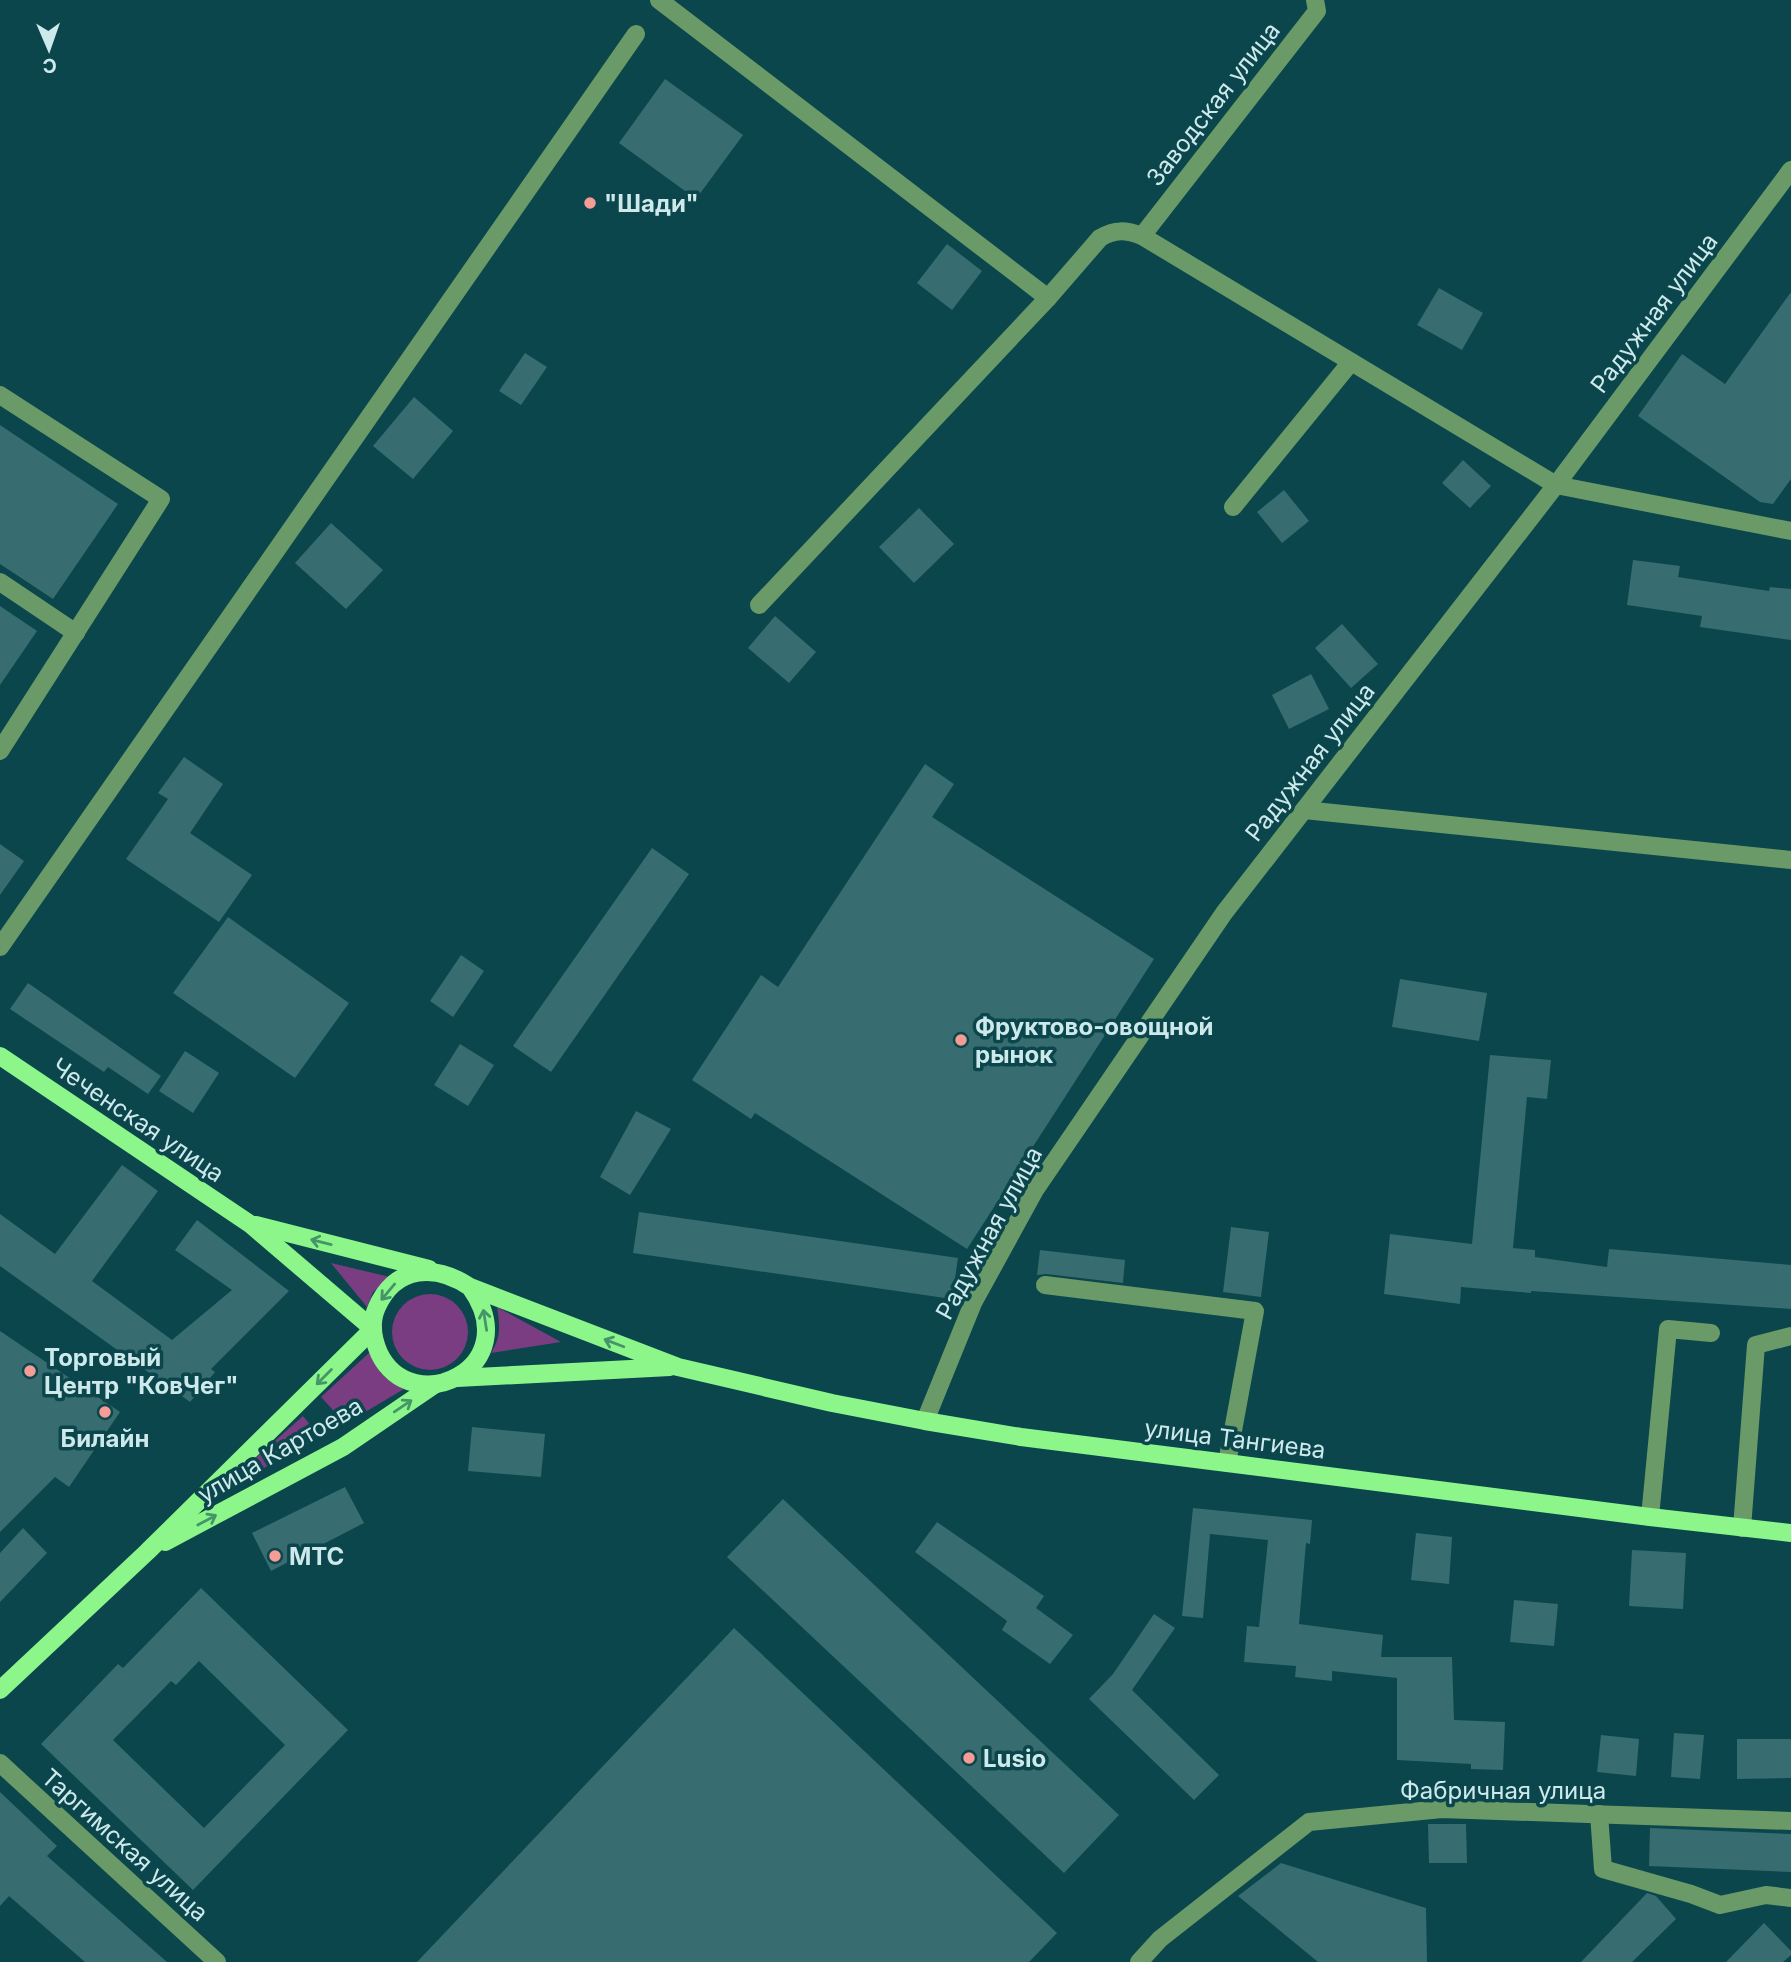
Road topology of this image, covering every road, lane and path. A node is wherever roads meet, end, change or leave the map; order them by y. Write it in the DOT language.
graph roads {
  1 [pos="659,0"];
  2 [pos="1315,0"];
  3 [pos="636,34"];
  4 [pos="1791,170"];
  5 [pos="1142,236"];
  6 [pos="1048,298"];
  7 [pos="1350,362"];
  8 [pos="0,395"];
  9 [pos="1556,485"];
  10 [pos="1233,507"];
  11 [pos="1791,531"];
  12 [pos="0,582"];
  13 [pos="759,605"];
  14 [pos="76,633"];
  15 [pos="0,751"];
  16 [pos="1304,810"];
  17 [pos="1791,860"];
  18 [pos="0,947"];
  19 [pos="0,1056"];
  20 [pos="250,1224"];
  21 [pos="434,1271"];
  22 [pos="1045,1285"];
  23 [pos="470,1287"];
  24 [pos="373,1329"];
  25 [pos="1711,1334"];
  26 [pos="1791,1336"];
  27 [pos="678,1367"];
  28 [pos="457,1378"];
  29 [pos="434,1385"];
  30 [pos="925,1421"];
  31 [pos="1227,1463"];
  32 [pos="1650,1517"];
  33 [pos="1742,1528"];
  34 [pos="1791,1533"];
  35 [pos="147,1552"];
  36 [pos="0,1690"];
  37 [pos="0,1763"];
  38 [pos="1599,1814"];
  39 [pos="1791,1821"];
  40 [pos="1791,1898"];
  41 [pos="217,1962"];
  42 [pos="1139,1962"];
  1 -- 6 [label="street"];
  2 -- 5 [label="street, Заводская улица"];
  3 -- 18 [label="street"];
  4 -- 9 [label="street, Радужная улица"];
  5 -- 6 [label="street"];
  5 -- 7 [label="street"];
  6 -- 13 [label="street"];
  7 -- 9 [label="street"];
  7 -- 10 [label="street"];
  8 -- 14 [label="street"];
  9 -- 11 [label="street"];
  9 -- 16 [label="street, Радужная улица"];
  12 -- 14 [label="street"];
  14 -- 15 [label="street"];
  16 -- 17 [label="street"];
  16 -- 30 [label="street, Радужная улица"];
  19 -- 20 [label="main road, Чеченская улица"];
  21 -- 20 [label="main road, Чеченская улица, one-way"];
  20 -- 24 [label="main road, Чеченская улица"];
  21 -- 23 [label="main road"];
  21 -- 24 [label="main road, one-way"];
  22 -- 31 [label="street"];
  27 -- 23 [label="main road, one-way"];
  28 -- 23 [label="main road, one-way"];
  24 -- 29 [label="main road"];
  24 -- 35 [label="main road, улица Картоева, one-way"];
  25 -- 32 [label="street"];
  26 -- 33 [label="street"];
  27 -- 28 [label="main road"];
  27 -- 30 [label="main road, улица Тангиева"];
  28 -- 29 [label="main road"];
  35 -- 29 [label="main road, улица Картоева, one-way"];
  30 -- 31 [label="main road, улица Тангиева"];
  31 -- 32 [label="main road, улица Тангиева"];
  32 -- 33 [label="main road, улица Тангиева"];
  33 -- 34 [label="main road, улица Тангиева"];
  35 -- 36 [label="main road, улица Картоева"];
  37 -- 41 [label="street, Таргимская улица"];
  38 -- 39 [label="street, Фабричная улица"];
  38 -- 40 [label="street"];
  38 -- 42 [label="street, Фабричная улица"];
}
